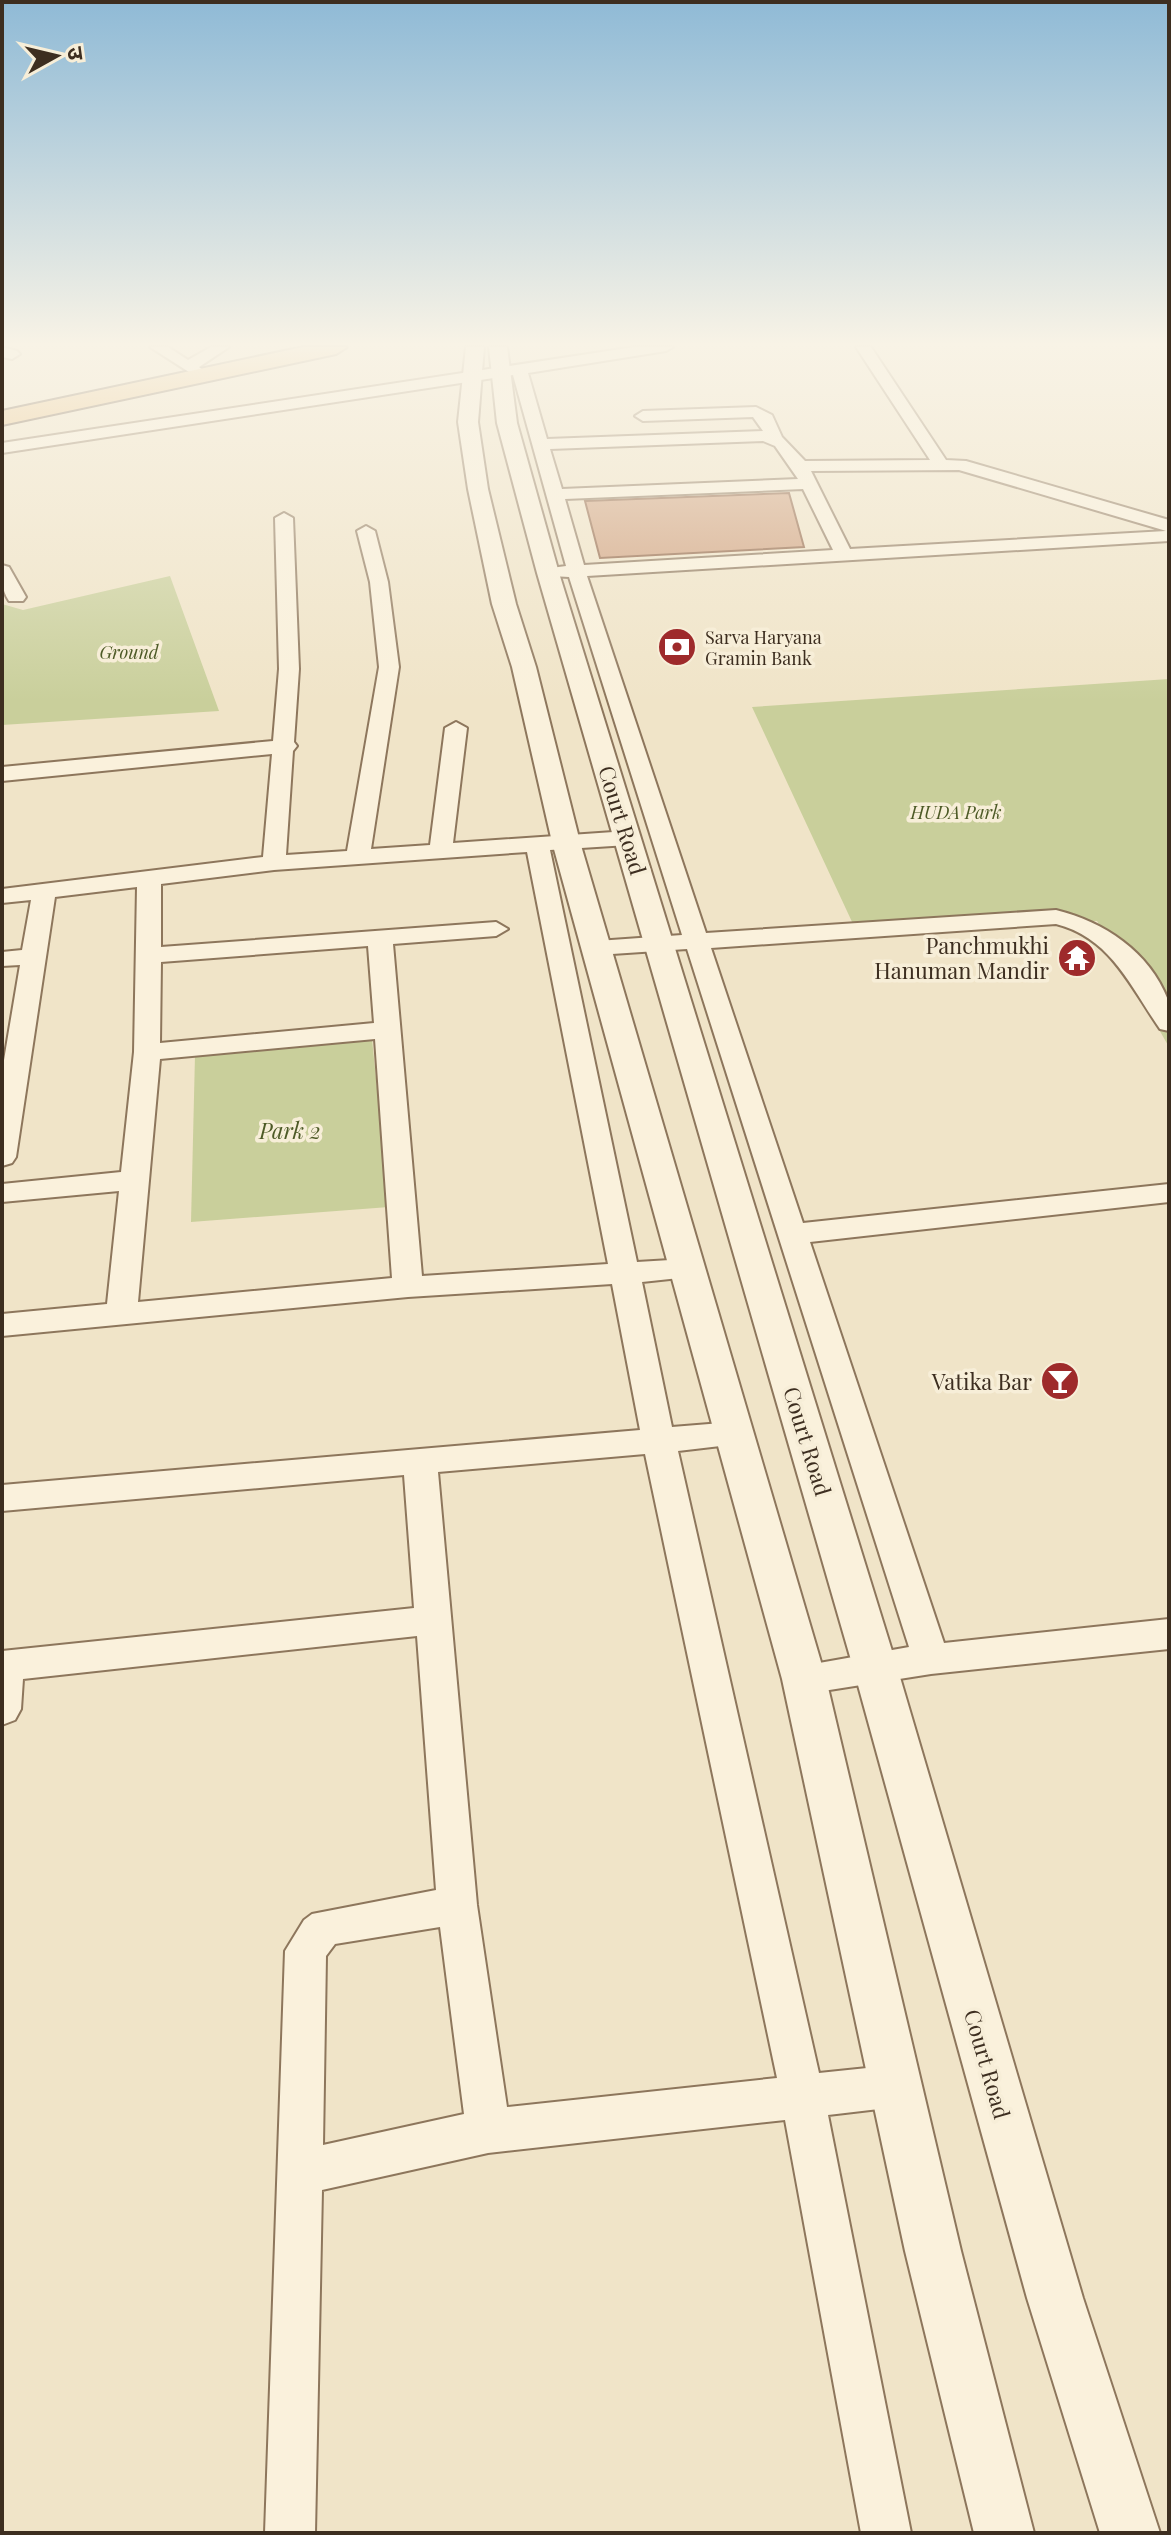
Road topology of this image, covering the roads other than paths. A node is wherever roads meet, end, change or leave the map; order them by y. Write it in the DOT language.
graph roads {
  1 [pos="474,465"];
  2 [pos="523,465"];
  3 [pos="547,465"];
  4 [pos="833,465"];
  5 [pos="957,465"];
  6 [pos="800,466"];
  7 [pos="809,484"];
  8 [pos="556,494"];
  9 [pos="284,518"];
  10 [pos="1169,526"];
  11 [pos="366,531"];
  12 [pos="1169,536"];
  13 [pos="1169,548"];
  14 [pos="844,555"];
  15 [pos="2,571"];
  16 [pos="564,578"];
  17 [pos="16,597"];
  18 [pos="456,728"];
  19 [pos="286,746"];
  20 [pos="2,774"];
  21 [pos="628,838"];
  22 [pos="552,843"];
  23 [pos="441,850"];
  24 [pos="358,855"];
  25 [pos="274,863"];
  26 [pos="149,879"];
  27 [pos="44,892"];
  28 [pos="2,896"];
  29 [pos="496,929"];
  30 [pos="380,939"];
  31 [pos="698,940"];
  32 [pos="659,943"];
  33 [pos="597,948"];
  34 [pos="150,955"];
  35 [pos="35,956"];
  36 [pos="2,959"];
  37 [pos="1169,1023"];
  38 [pos="385,1030"];
  39 [pos="12,1031"];
  40 [pos="147,1052"];
  41 [pos="5,1115"];
  42 [pos="2,1157"];
  43 [pos="135,1180"];
  44 [pos="2,1193"];
  45 [pos="1169,1193"];
  46 [pos="793,1234"];
  47 [pos="687,1269"];
  48 [pos="626,1273"];
  49 [pos="408,1287"];
  50 [pos="121,1314"];
  51 [pos="2,1325"];
  52 [pos="734,1434"];
  53 [pos="659,1442"];
  54 [pos="420,1462"];
  55 [pos="2,1498"];
  56 [pos="434,1620"];
  57 [pos="1169,1634"];
  58 [pos="931,1659"];
  59 [pos="4,1666"];
  60 [pos="875,1667"];
  61 [pos="804,1679"];
  62 [pos="2,1709"];
  63 [pos="457,1905"];
  64 [pos="896,2086"];
  65 [pos="803,2099"];
  66 [pos="488,2131"];
  67 [pos="300,2172"];
  68 [pos="290,2533"];
  69 [pos="886,2533"];
  70 [pos="1004,2533"];
  71 [pos="1130,2533"];
  1 -- 22 [label="street"];
  2 -- 16 [label="street, Court Road"];
  3 -- 8 [label="street"];
  4 -- 6 [label="street"];
  5 -- 10 [label="street"];
  6 -- 7 [label="street"];
  7 -- 8 [label="street"];
  7 -- 14 [label="street"];
  8 -- 16 [label="street"];
  9 -- 19 [label="street"];
  11 -- 24 [label="street"];
  12 -- 14 [label="street"];
  13 -- 16 [label="street"];
  14 -- 16 [label="street"];
  15 -- 17 [label="street"];
  16 -- 21 [label="street, Court Road"];
  16 -- 31 [label="street"];
  18 -- 23 [label="street"];
  19 -- 20 [label="street"];
  19 -- 25 [label="street"];
  21 -- 22 [label="street"];
  21 -- 32 [label="street, Court Road"];
  22 -- 23 [label="street"];
  22 -- 33 [label="street"];
  22 -- 48 [label="street"];
  23 -- 24 [label="street"];
  24 -- 25 [label="street"];
  25 -- 26 [label="street"];
  26 -- 27 [label="street"];
  26 -- 34 [label="street"];
  27 -- 28 [label="street"];
  27 -- 35 [label="street"];
  29 -- 30 [label="street"];
  30 -- 34 [label="street"];
  30 -- 38 [label="street"];
  31 -- 32 [label="street"];
  31 -- 37 [label="street"];
  31 -- 46 [label="street"];
  32 -- 33 [label="street"];
  32 -- 60 [label="street, Court Road"];
  33 -- 47 [label="street"];
  34 -- 40 [label="street"];
  35 -- 36 [label="street"];
  35 -- 39 [label="street"];
  38 -- 40 [label="street"];
  38 -- 49 [label="street"];
  39 -- 41 [label="street"];
  40 -- 43 [label="street"];
  41 -- 42 [label="street"];
  43 -- 44 [label="street"];
  43 -- 50 [label="street"];
  45 -- 46 [label="street"];
  46 -- 58 [label="street"];
  47 -- 48 [label="street"];
  47 -- 52 [label="street"];
  48 -- 49 [label="street"];
  48 -- 53 [label="street"];
  49 -- 50 [label="street"];
  50 -- 51 [label="street"];
  52 -- 53 [label="street"];
  52 -- 61 [label="street"];
  53 -- 54 [label="street"];
  53 -- 65 [label="street"];
  54 -- 55 [label="street"];
  54 -- 56 [label="street"];
  56 -- 59 [label="street"];
  56 -- 63 [label="street"];
  57 -- 58 [label="street"];
  58 -- 60 [label="street"];
  59 -- 62 [label="street"];
  60 -- 61 [label="street"];
  60 -- 71 [label="street, Court Road"];
  61 -- 64 [label="street"];
  63 -- 66 [label="street"];
  63 -- 67 [label="street"];
  64 -- 65 [label="street"];
  64 -- 70 [label="street"];
  65 -- 66 [label="street"];
  65 -- 69 [label="street"];
  66 -- 67 [label="street"];
  67 -- 68 [label="street"];
}
